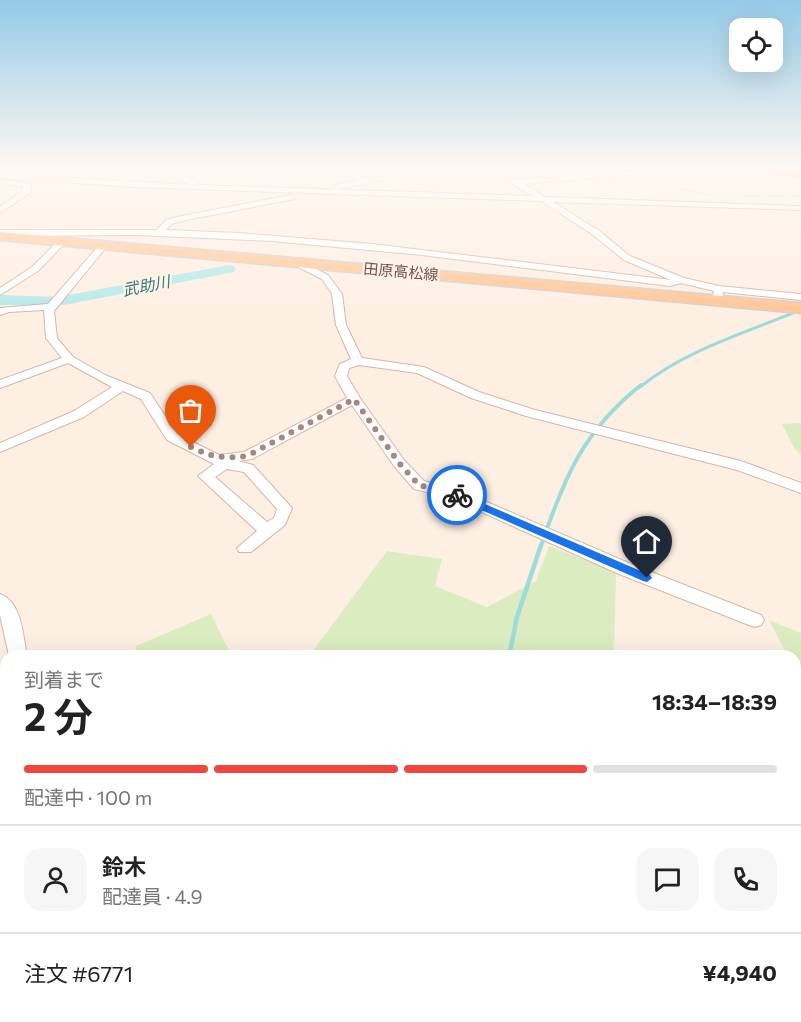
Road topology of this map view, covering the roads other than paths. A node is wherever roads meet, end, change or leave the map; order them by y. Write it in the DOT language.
graph roads {
  1 [pos="197,216"];
  2 [pos="569,216"];
  3 [pos="160,232"];
  4 [pos="0,235"];
  5 [pos="63,241"];
  6 [pos="104,245"];
  7 [pos="295,262"];
  8 [pos="681,280"];
  9 [pos="0,292"];
  10 [pos="718,295"];
  11 [pos="800,306"];
  12 [pos="51,307"];
  13 [pos="0,312"];
  14 [pos="69,358"];
  15 [pos="358,361"];
  16 [pos="0,384"];
  17 [pos="122,386"];
  18 [pos="354,399"];
  19 [pos="0,448"];
  20 [pos="209,456"];
  21 [pos="225,464"];
  22 [pos="801,488"];
  23 [pos="267,531"];
  24 [pos="245,549"];
  25 [pos="0,601"];
  26 [pos="755,620"];
  27 [pos="17,650"];
  1 -- 3 [label="street"];
  2 -- 8 [label="street"];
  3 -- 4 [label="street"];
  3 -- 8 [label="street"];
  4 -- 5 [label="main road, 田原高松線"];
  5 -- 6 [label="main road, 田原高松線"];
  5 -- 9 [label="street"];
  6 -- 7 [label="main road, 田原高松線"];
  6 -- 12 [label="street"];
  7 -- 10 [label="main road, 田原高松線"];
  7 -- 15 [label="street"];
  8 -- 10 [label="street"];
  10 -- 11 [label="main road, 田原高松線"];
  12 -- 13 [label="street"];
  12 -- 14 [label="street"];
  14 -- 16 [label="street"];
  14 -- 17 [label="street"];
  15 -- 18 [label="street"];
  15 -- 22 [label="street"];
  17 -- 19 [label="street"];
  17 -- 20 [label="street"];
  18 -- 20 [label="street"];
  18 -- 26 [label="street"];
  20 -- 21 [label="street"];
  21 -- 23 [label="street"];
  21 -- 23 [label="street"];
  23 -- 24 [label="street"];
  25 -- 27 [label="street"];
}
